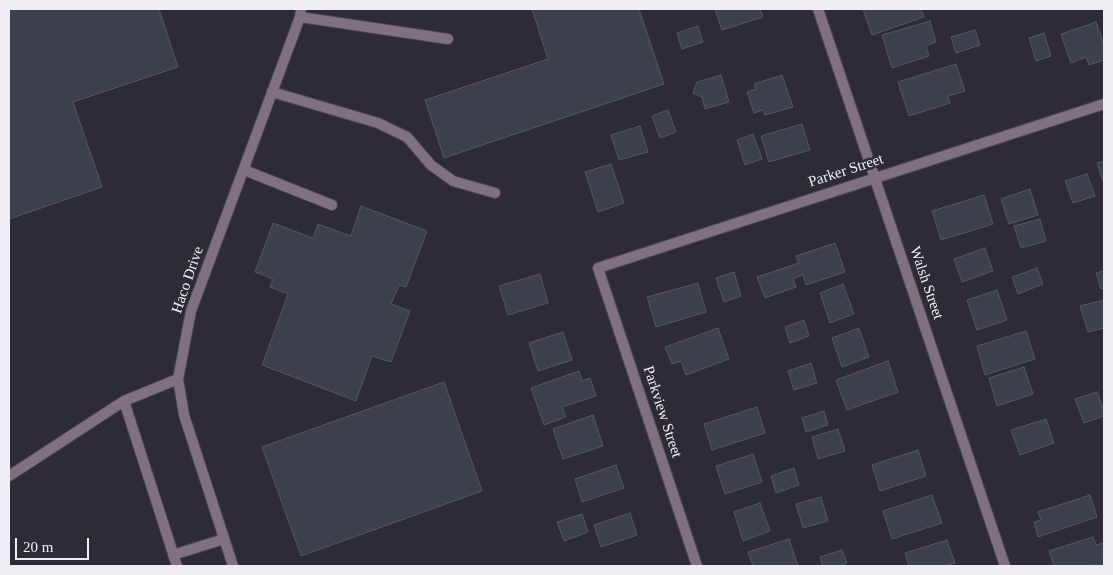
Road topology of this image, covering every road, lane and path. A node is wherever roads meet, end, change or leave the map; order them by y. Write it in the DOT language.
graph roads {
  1 [pos="818,9"];
  2 [pos="300,13"];
  3 [pos="448,39"];
  4 [pos="272,92"];
  5 [pos="1104,104"];
  6 [pos="244,170"];
  7 [pos="875,178"];
  8 [pos="495,193"];
  9 [pos="332,206"];
  10 [pos="598,268"];
  11 [pos="178,380"];
  12 [pos="124,401"];
  13 [pos="9,476"];
  14 [pos="224,539"];
  15 [pos="173,555"];
  16 [pos="177,566"];
  17 [pos="233,566"];
  18 [pos="697,566"];
  19 [pos="1005,566"];
  1 -- 7 [label="street, Walsh Street"];
  2 -- 3 [label="street"];
  2 -- 4 [label="street, Haco Drive"];
  4 -- 6 [label="street, Haco Drive"];
  4 -- 8 [label="street"];
  5 -- 7 [label="street, Parker Street"];
  6 -- 9 [label="street"];
  6 -- 11 [label="street, Haco Drive"];
  7 -- 10 [label="street, Parker Street"];
  7 -- 19 [label="street, Walsh Street"];
  10 -- 18 [label="street, Parkview Street"];
  11 -- 12 [label="street"];
  11 -- 14 [label="street, Haco Drive"];
  12 -- 13 [label="street"];
  12 -- 15 [label="street"];
  14 -- 15 [label="street"];
  14 -- 17 [label="street, Haco Drive"];
  15 -- 16 [label="street"];
}
